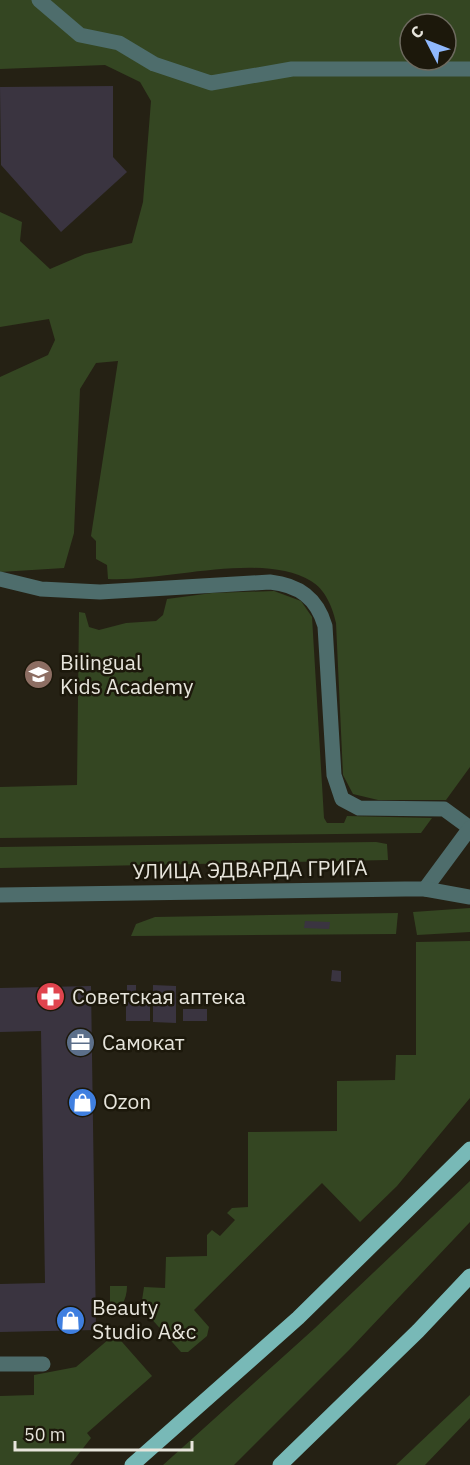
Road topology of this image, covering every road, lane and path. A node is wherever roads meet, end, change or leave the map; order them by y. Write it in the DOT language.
graph roads {
  1 [pos="39,0"];
  2 [pos="470,69"];
  3 [pos="0,579"];
  4 [pos="470,828"];
  5 [pos="425,889"];
  6 [pos="0,895"];
  7 [pos="470,897"];
  8 [pos="470,1149"];
  9 [pos="470,1276"];
  10 [pos="0,1364"];
  11 [pos="43,1364"];
  12 [pos="132,1465"];
  13 [pos="280,1465"];
  1 -- 2 [label="street"];
  3 -- 4 [label="street"];
  4 -- 5 [label="street"];
  5 -- 6 [label="street, УЛИЦА ЭДВАРДА ГРИГА"];
  5 -- 7 [label="street, УЛИЦА ЭДВАРДА ГРИГА"];
  8 -- 12 [label="main road"];
  9 -- 13 [label="main road"];
  10 -- 11 [label="street"];
}
